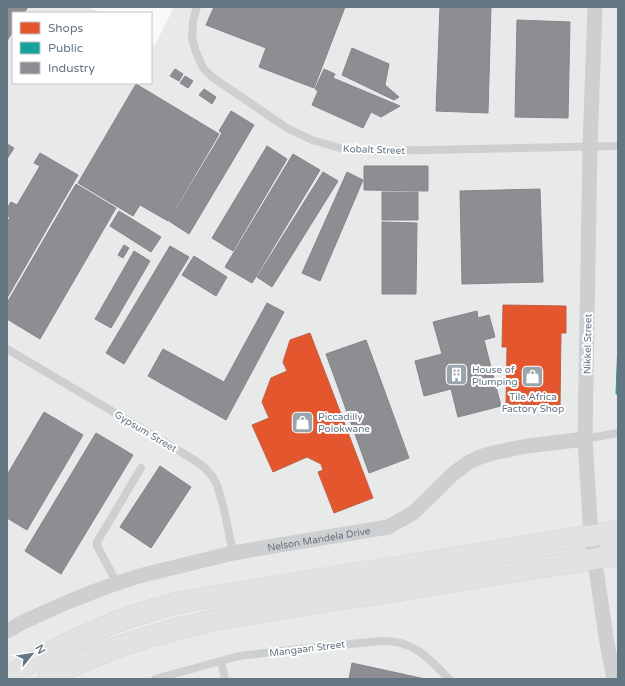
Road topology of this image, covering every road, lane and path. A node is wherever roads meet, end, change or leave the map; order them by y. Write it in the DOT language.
graph roads {
  1 [pos="197,7"];
  2 [pos="595,7"];
  3 [pos="590,146"];
  4 [pos="618,146"];
  5 [pos="7,349"];
  6 [pos="618,433"];
  7 [pos="585,439"];
  8 [pos="142,468"];
  9 [pos="618,531"];
  10 [pos="591,536"];
  11 [pos="233,553"];
  12 [pos="618,555"];
  13 [pos="594,559"];
  14 [pos="117,583"];
  15 [pos="7,631"];
  16 [pos="221,661"];
  17 [pos="7,678"];
  18 [pos="48,679"];
  19 [pos="155,679"];
  20 [pos="226,679"];
  21 [pos="449,679"];
  22 [pos="614,679"];
  1 -- 3 [label="lane, Kobalt Street"];
  2 -- 3 [label="street, Nikkel Street"];
  3 -- 4 [label="lane, Kobalt Street"];
  3 -- 7 [label="street, Nikkel Street"];
  5 -- 11 [label="lane, Gypsum Street"];
  6 -- 7 [label="lane, Nelson Mandela Drive"];
  7 -- 10 [label="street, Nikkel Street"];
  7 -- 11 [label="street, Nelson Mandela Drive"];
  8 -- 14 [label="lane"];
  9 -- 10 [label="main road"];
  10 -- 13 [label="street, Nikkel Street"];
  10 -- 17 [label="main road"];
  11 -- 14 [label="street, Nelson Mandela Drive"];
  12 -- 13 [label="main road"];
  13 -- 18 [label="main road"];
  13 -- 22 [label="street, Nikkel Street"];
  14 -- 15 [label="street, Nelson Mandela Drive"];
  16 -- 19 [label="lane, Mangaan Street"];
  16 -- 20 [label="lane"];
  16 -- 21 [label="lane, Mangaan Street"];
}
